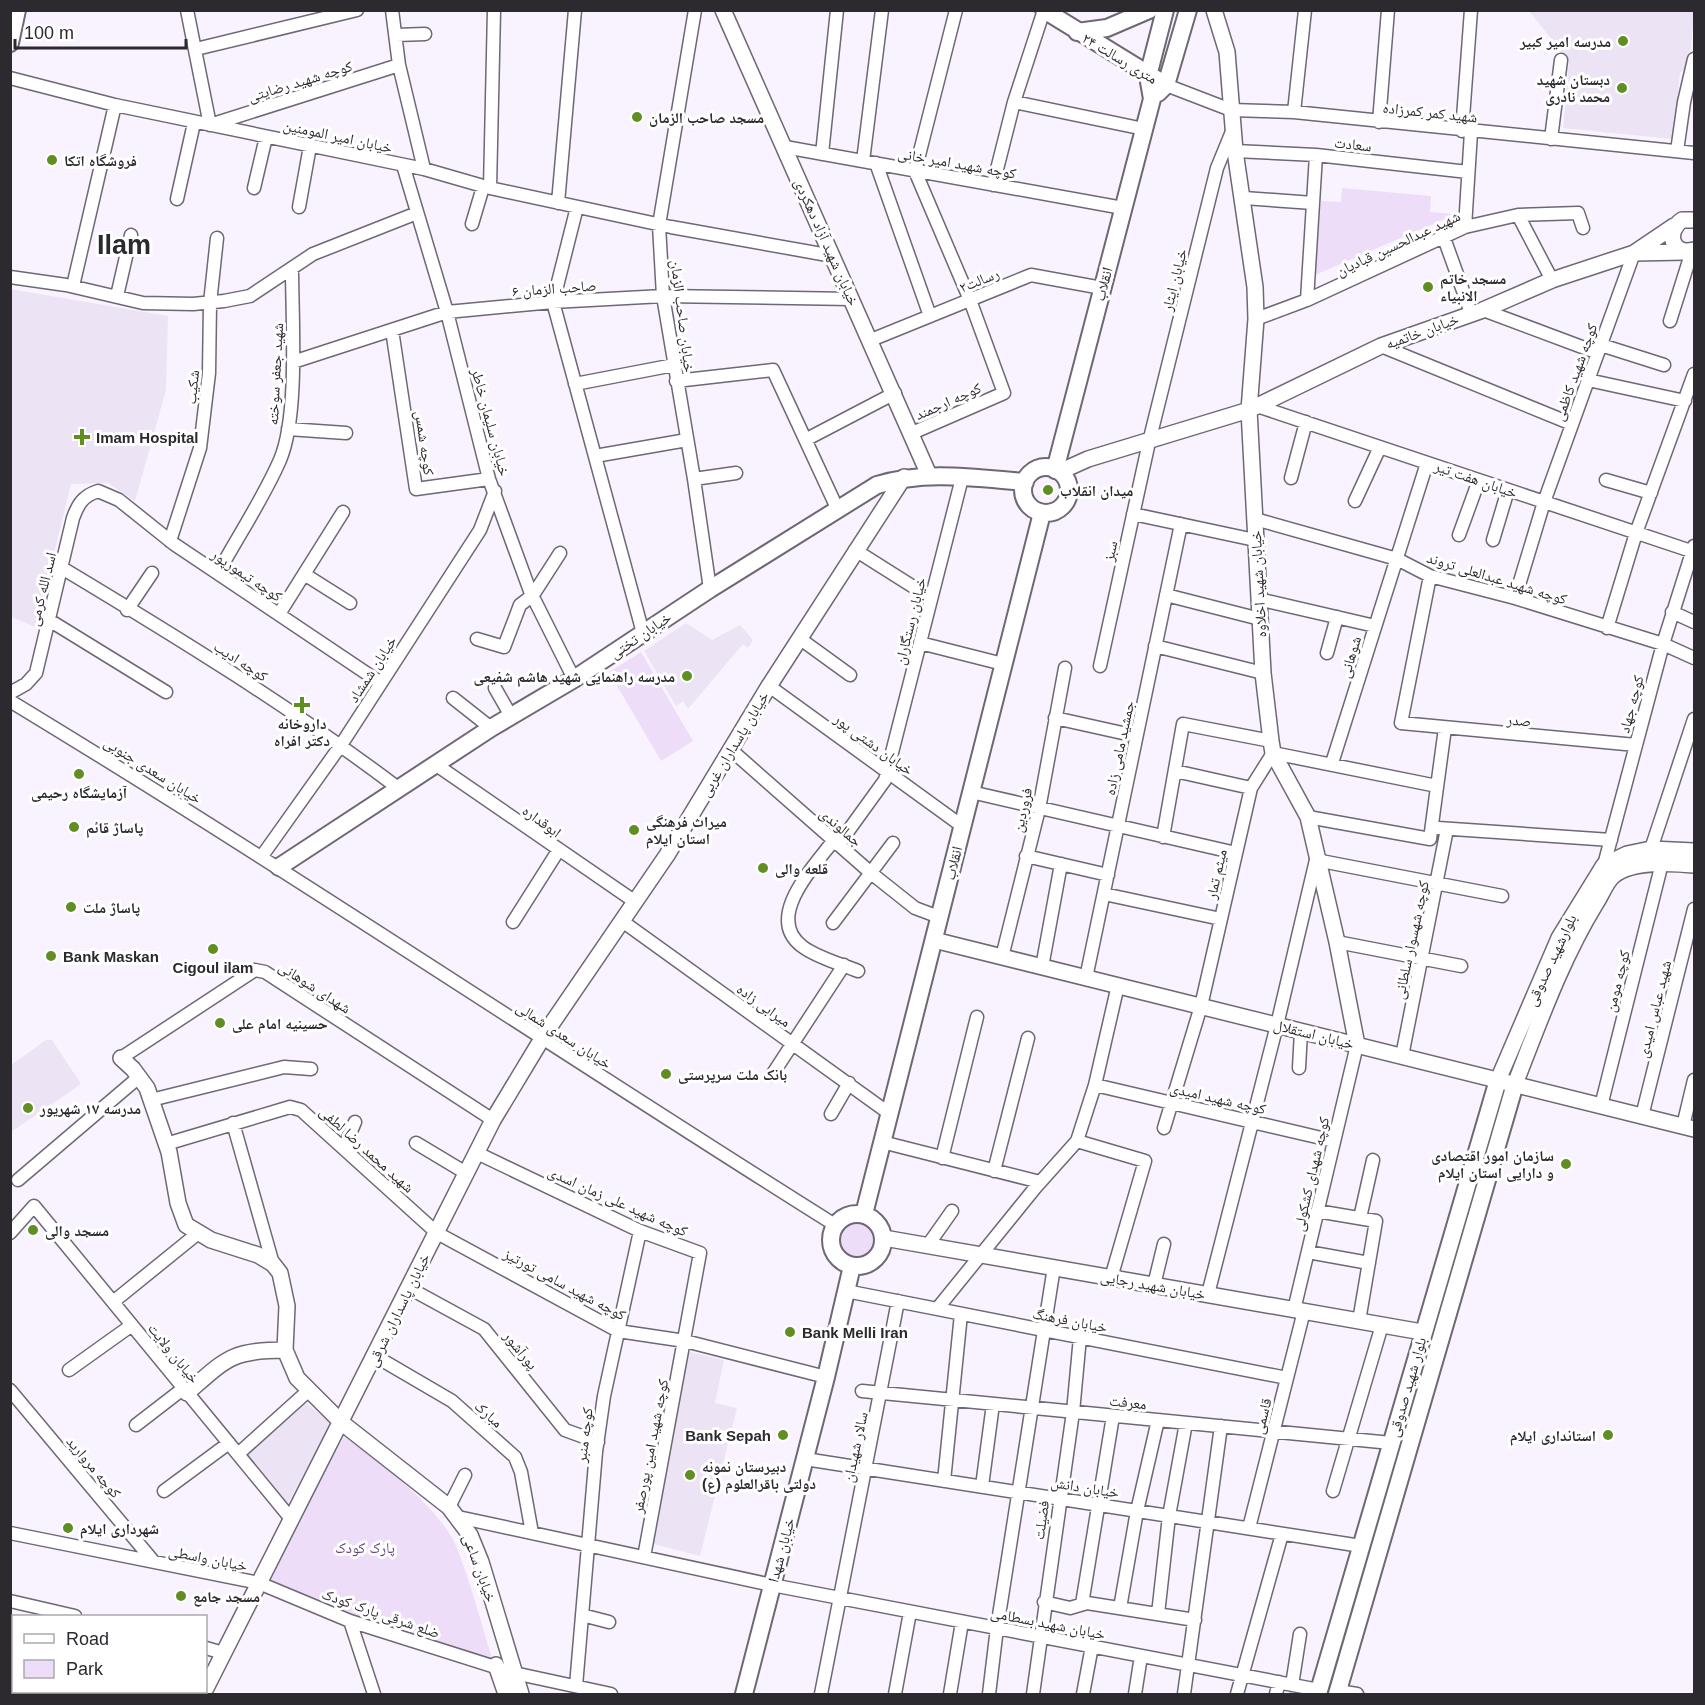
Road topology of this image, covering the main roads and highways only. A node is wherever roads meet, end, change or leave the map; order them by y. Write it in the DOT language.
graph roads {
  1 [pos="17,10"];
  2 [pos="1044,10"];
  3 [pos="1149,10"];
  4 [pos="1165,10"];
  5 [pos="1188,10"];
  6 [pos="1077,32"];
  7 [pos="10,43"];
  8 [pos="1148,76"];
  9 [pos="1166,85"];
  10 [pos="1152,99"];
  11 [pos="1057,471"];
  12 [pos="1025,482"];
  13 [pos="1042,513"];
  14 [pos="279,867"];
  15 [pos="1498,1080"];
  16 [pos="1515,1084"];
  17 [pos="864,1214"];
  18 [pos="852,1266"];
  19 [pos="1318,1692"];
  20 [pos="1338,1693"];
  21 [pos="744,1695"];
  1 -- 7 [label="main road"];
  2 -- 6 [label="main road, ۲۴ متری رسالت"];
  3 -- 6 [label="main road"];
  4 -- 8 [label="main road"];
  5 -- 9 [label="main road"];
  6 -- 8 [label="main road, ۲۴ متری رسالت"];
  8 -- 9 [label="main road, ۲۴ متری رسالت"];
  8 -- 10 [label="main road, انقلاب"];
  9 -- 10 [label="main road"];
  10 -- 11 [label="main road, انقلاب"];
  11 -- 12 [label="main road"];
  11 -- 13 [label="main road"];
  12 -- 13 [label="main road"];
  12 -- 14 [label="main road, خیابان تختی"];
  13 -- 17 [label="main road, انقلاب"];
  15 -- 19 [label="main road, بلوار شهید صدوقی"];
  16 -- 20 [label="main road, بلوار شهید صدوقی"];
  17 -- 18 [label="main road"];
  17 -- 18 [label="main road"];
  18 -- 21 [label="main road, خیابان شهدا"];
}
